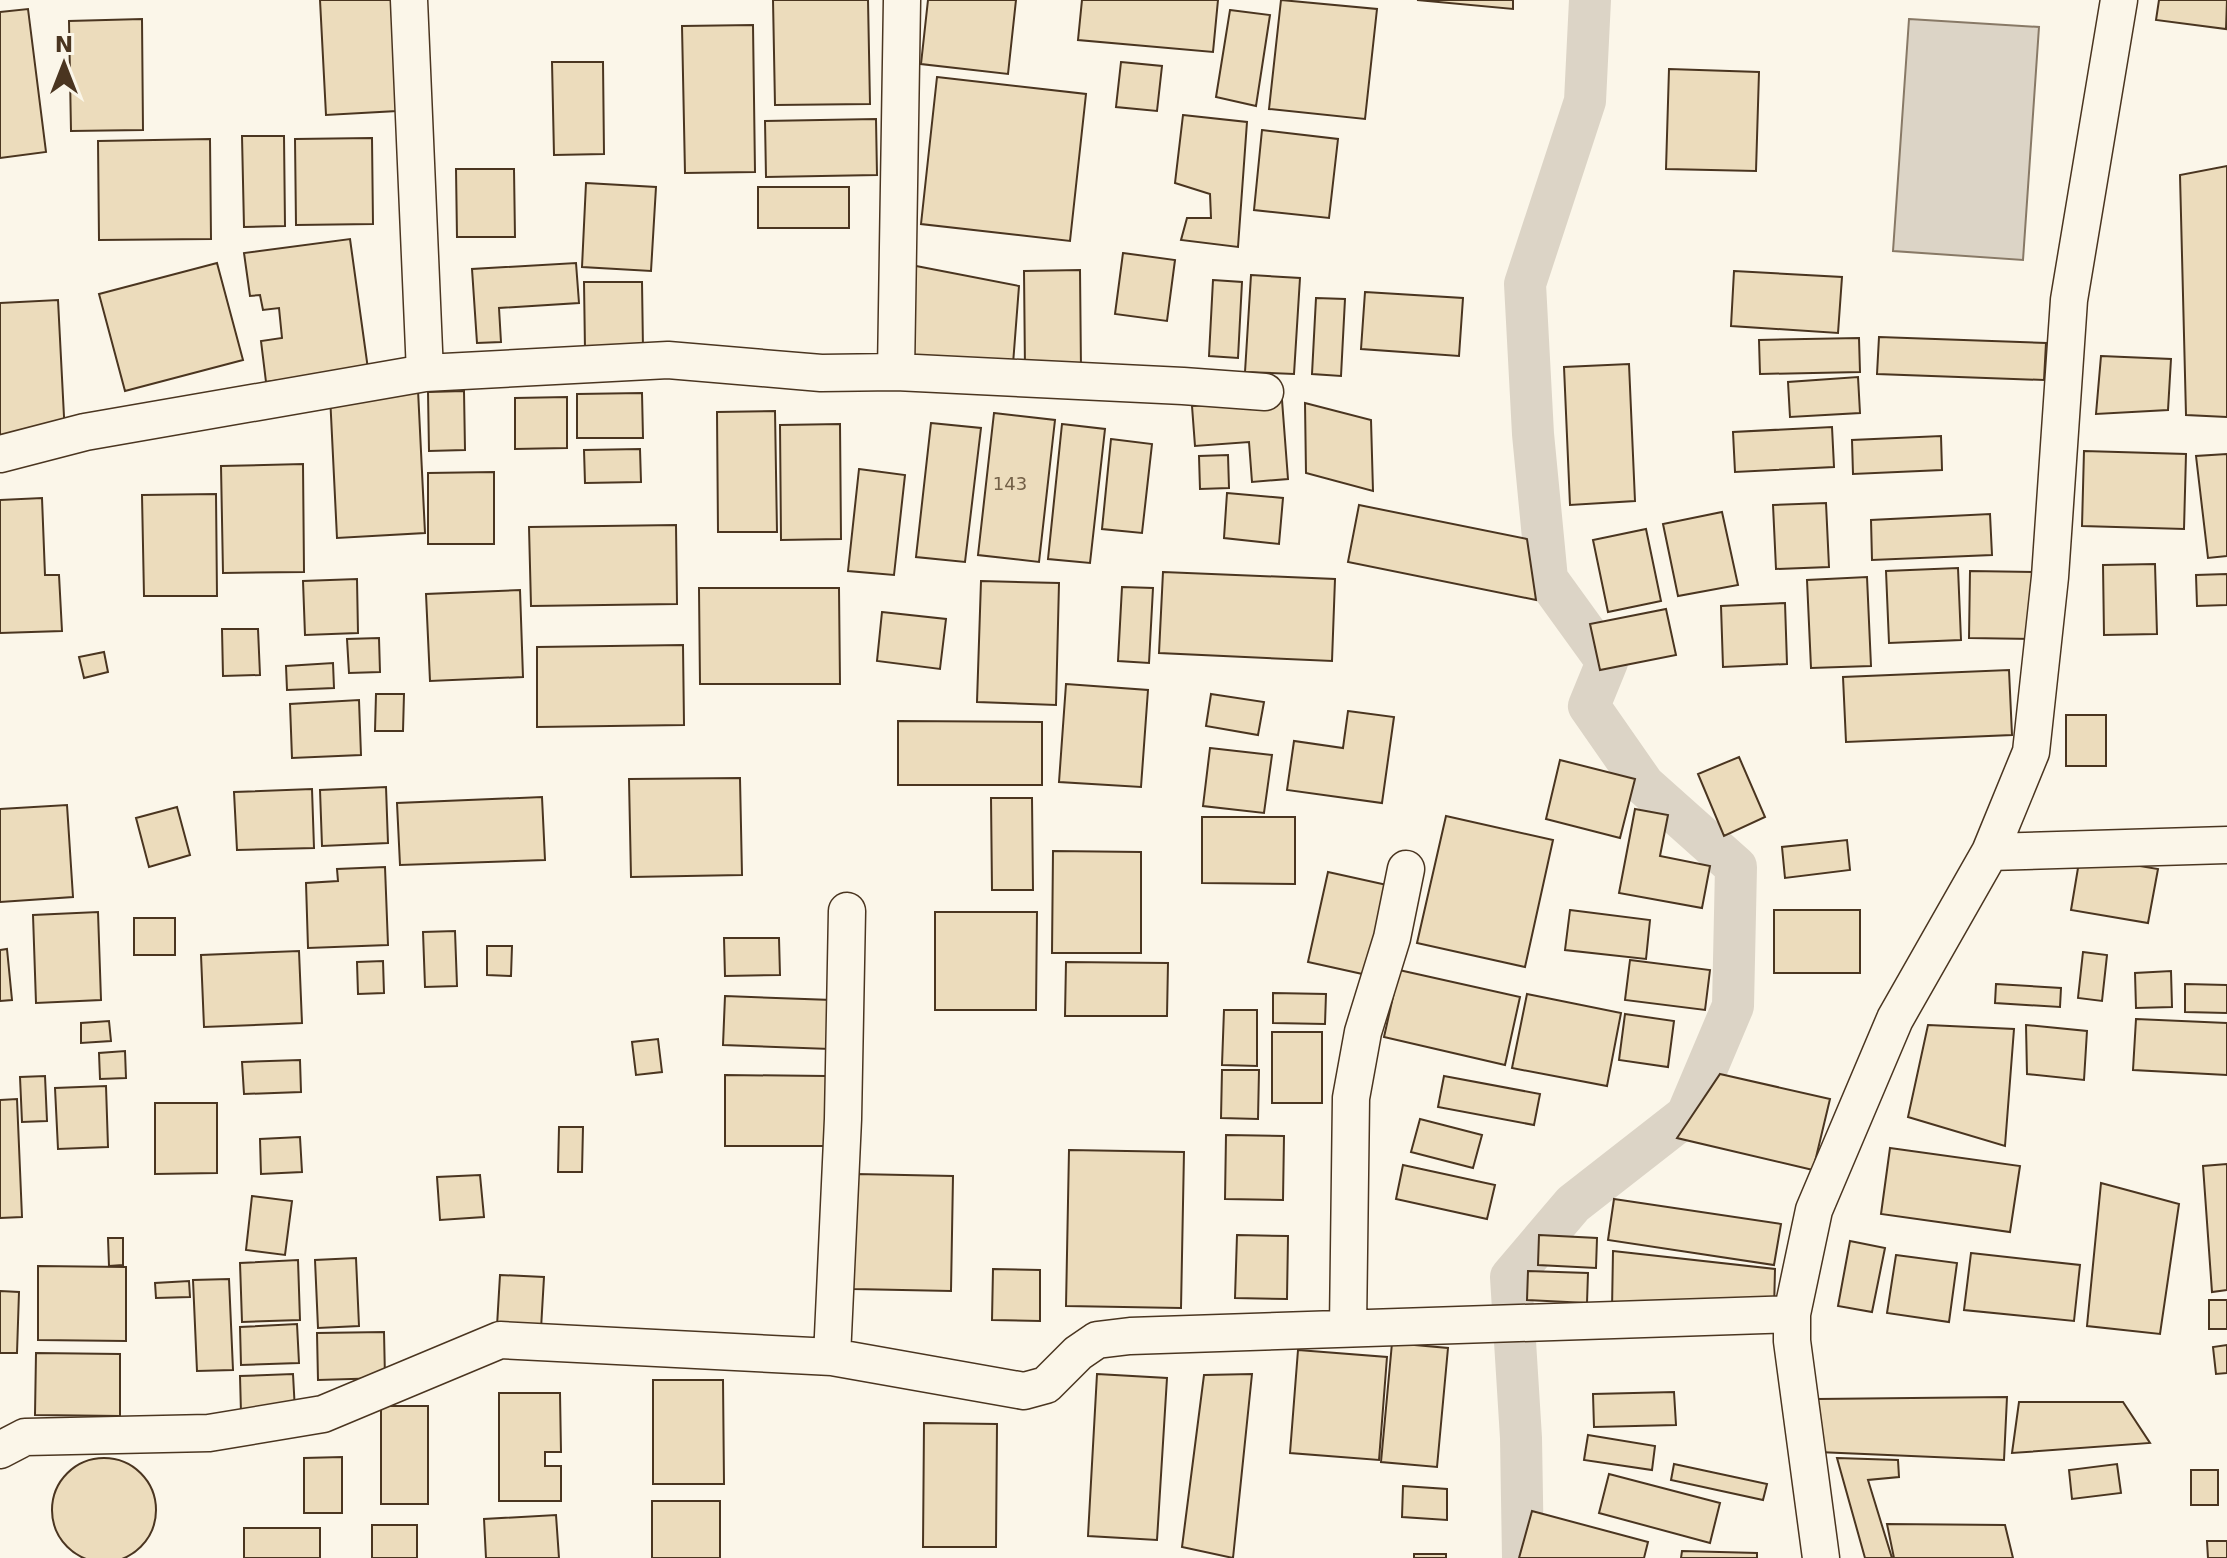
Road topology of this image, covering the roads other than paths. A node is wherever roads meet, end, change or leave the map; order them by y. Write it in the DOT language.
graph roads {
  1 [pos="409,0"];
  2 [pos="902,0"];
  3 [pos="2119,0"];
  4 [pos="896,372"];
  5 [pos="425,373"];
  6 [pos="1265,392"];
  7 [pos="0,454"];
  8 [pos="2227,845"];
  9 [pos="1990,852"];
  10 [pos="1406,869"];
  11 [pos="847,911"];
  12 [pos="1792,1314"];
  13 [pos="1348,1328"];
  14 [pos="832,1357"];
  15 [pos="0,1450"];
  16 [pos="1821,1558"];
  1 -- 5 [label="street"];
  2 -- 4 [label="street"];
  3 -- 9 [label="street"];
  4 -- 5 [label="street"];
  4 -- 6 [label="street"];
  5 -- 7 [label="street"];
  8 -- 9 [label="street"];
  9 -- 12 [label="street"];
  10 -- 13 [label="street"];
  11 -- 14 [label="street"];
  12 -- 13 [label="street"];
  12 -- 16 [label="street"];
  13 -- 14 [label="street"];
  14 -- 15 [label="street"];
}
